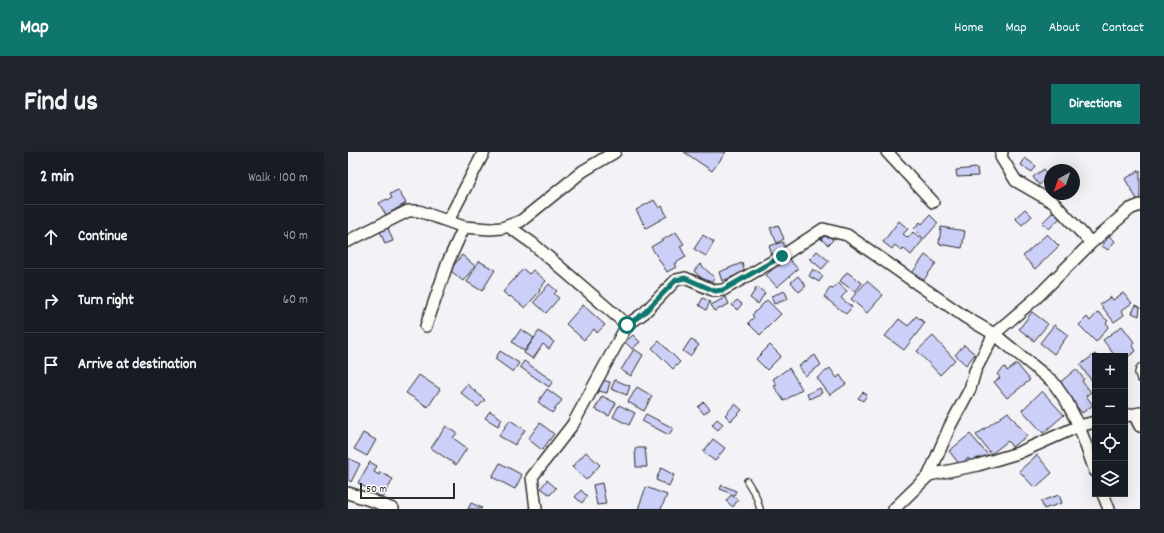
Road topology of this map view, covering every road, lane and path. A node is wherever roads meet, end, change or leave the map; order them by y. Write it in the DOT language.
graph roads {
  1 [pos="484,152"];
  2 [pos="615,152"];
  3 [pos="887,152"];
  4 [pos="1002,152"];
  5 [pos="933,202"];
  6 [pos="1140,205"];
  7 [pos="448,221"];
  8 [pos="508,226"];
  9 [pos="464,227"];
  10 [pos="348,241"];
  11 [pos="1091,243"];
  12 [pos="627,325"];
  13 [pos="426,326"];
  14 [pos="994,334"];
  15 [pos="1140,367"];
  16 [pos="1140,379"];
  17 [pos="1133,414"];
  18 [pos="1092,423"];
  19 [pos="1079,426"];
  20 [pos="1140,426"];
  21 [pos="1092,463"];
  22 [pos="929,475"];
  23 [pos="747,481"];
  24 [pos="348,492"];
  25 [pos="1105,497"];
  26 [pos="392,509"];
  27 [pos="536,509"];
  28 [pos="760,509"];
  29 [pos="894,509"];
  30 [pos="1109,509"];
  1 -- 7 [label="street"];
  2 -- 8 [label="street"];
  3 -- 5 [label="street"];
  4 -- 11 [label="street"];
  6 -- 11 [label="street"];
  7 -- 9 [label="street"];
  7 -- 10 [label="street"];
  8 -- 9 [label="street"];
  8 -- 12 [label="street"];
  9 -- 13 [label="street"];
  11 -- 14 [label="street"];
  12 -- 14 [label="street"];
  12 -- 27 [label="street"];
  14 -- 19 [label="street"];
  14 -- 22 [label="street"];
  15 -- 16 [label="lane"];
  17 -- 20 [label="street"];
  18 -- 19 [label="street"];
  19 -- 21 [label="street"];
  19 -- 22 [label="street"];
  22 -- 29 [label="street"];
  23 -- 28 [label="lane"];
  24 -- 26 [label="street"];
  25 -- 30 [label="street"];
}
